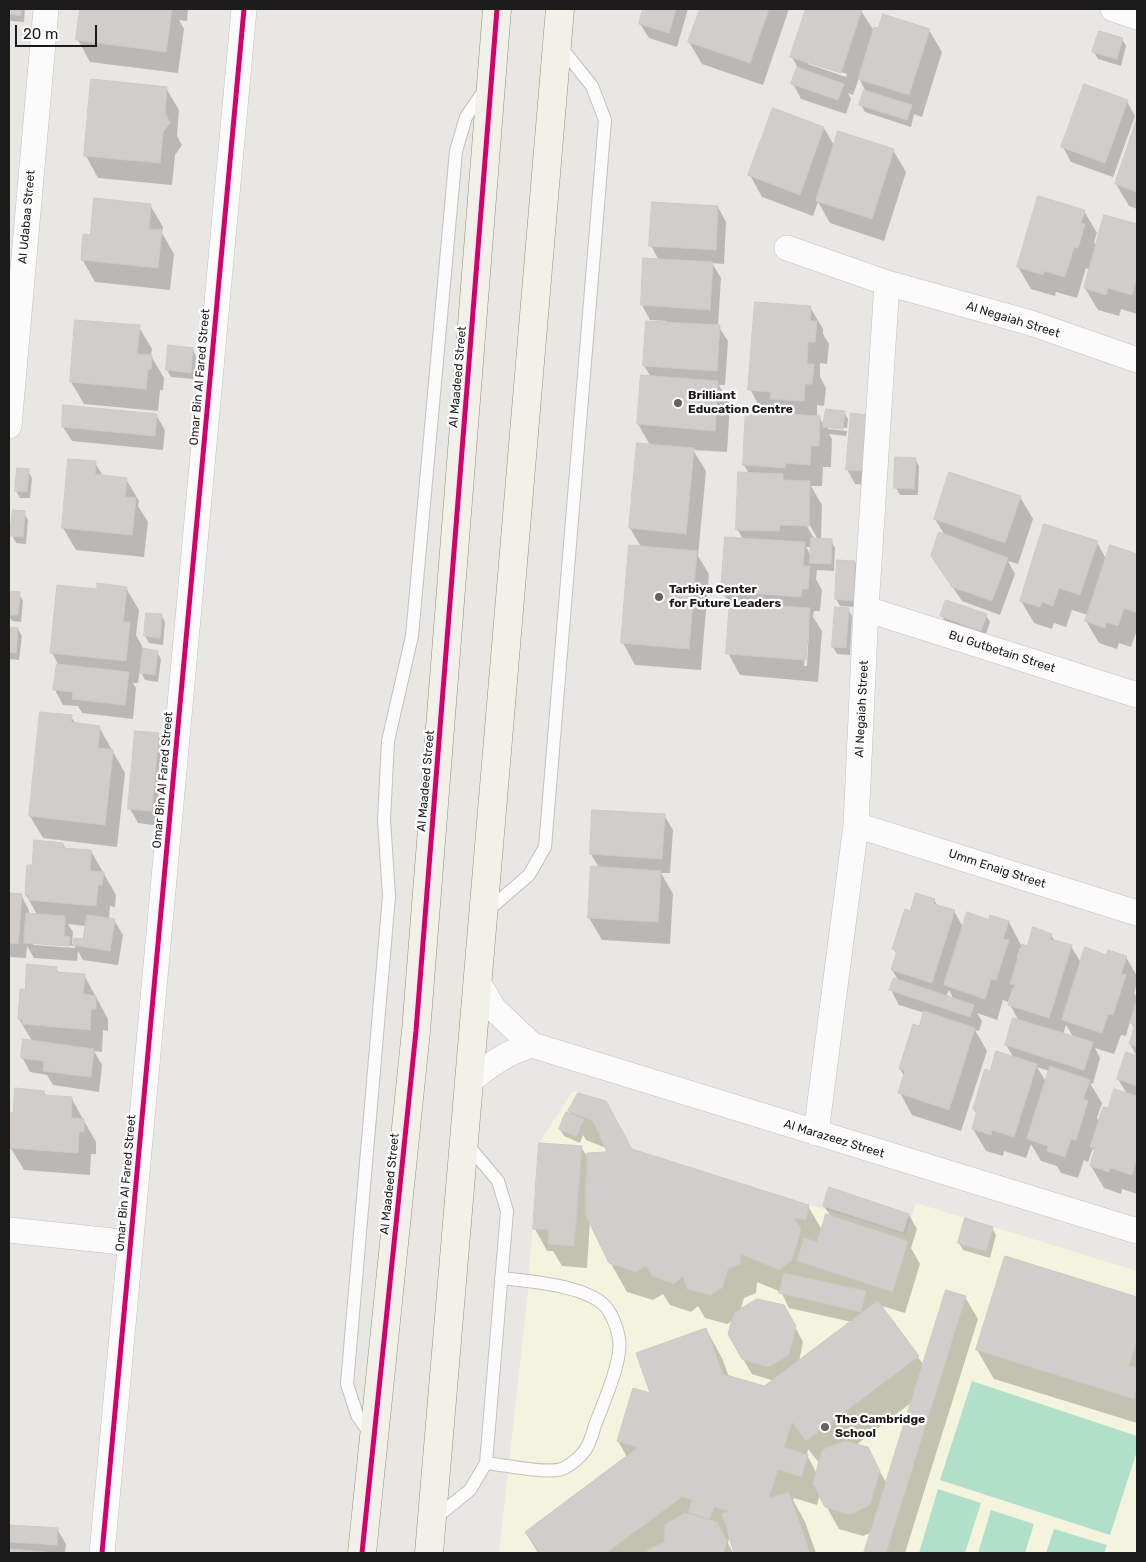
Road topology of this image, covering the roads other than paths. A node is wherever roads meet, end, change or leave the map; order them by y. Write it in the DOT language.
graph roads {
  1 [pos="46,9"];
  2 [pos="244,9"];
  3 [pos="497,9"];
  4 [pos="560,9"];
  5 [pos="1113,9"];
  6 [pos="1137,17"];
  7 [pos="556,41"];
  8 [pos="492,79"];
  9 [pos="788,248"];
  10 [pos="887,283"];
  11 [pos="1137,360"];
  12 [pos="9,426"];
  13 [pos="866,609"];
  14 [pos="1137,694"];
  15 [pos="856,824"];
  16 [pos="1137,913"];
  17 [pos="483,915"];
  18 [pos="477,981"];
  19 [pos="532,1045"];
  20 [pos="468,1082"];
  21 [pos="816,1133"];
  22 [pos="464,1140"];
  23 [pos="9,1230"];
  24 [pos="1137,1231"];
  25 [pos="131,1243"];
  26 [pos="501,1278"];
  27 [pos="374,1440"];
  28 [pos="486,1463"];
  29 [pos="430,1522"];
  30 [pos="102,1553"];
  31 [pos="362,1553"];
  32 [pos="429,1553"];
  1 -- 12 [label="street, Al Udabaa Street"];
  2 -- 25 [label="street, Omar Bin Al Fared Street"];
  3 -- 8 [label="street, Al Maadeed Street"];
  4 -- 7 [label="street"];
  5 -- 6 [label="street"];
  7 -- 17 [label="street"];
  7 -- 17 [label="lane"];
  8 -- 27 [label="street, Al Maadeed Street"];
  8 -- 27 [label="lane, Al Maadeed Street"];
  9 -- 10 [label="street, Al Negaiah Street"];
  10 -- 11 [label="street, Al Negaiah Street"];
  10 -- 13 [label="street, Al Negaiah Street"];
  13 -- 14 [label="street, Bu Gutbetain Street"];
  13 -- 15 [label="street, Al Negaiah Street"];
  15 -- 16 [label="street, Umm Enaig Street"];
  15 -- 21 [label="street, Al Negaiah Street"];
  17 -- 18 [label="street"];
  18 -- 19 [label="street, Al Marazeez Street"];
  18 -- 20 [label="street"];
  19 -- 20 [label="street"];
  19 -- 21 [label="street, Al Marazeez Street"];
  20 -- 22 [label="street"];
  21 -- 24 [label="street, Al Marazeez Street"];
  22 -- 26 [label="lane"];
  22 -- 29 [label="street"];
  23 -- 25 [label="street"];
  25 -- 30 [label="street, Omar Bin Al Fared Street"];
  26 -- 28 [label="lane"];
  26 -- 28 [label="lane"];
  27 -- 31 [label="street, Al Maadeed Street"];
  28 -- 29 [label="lane"];
  29 -- 32 [label="street"];
}
